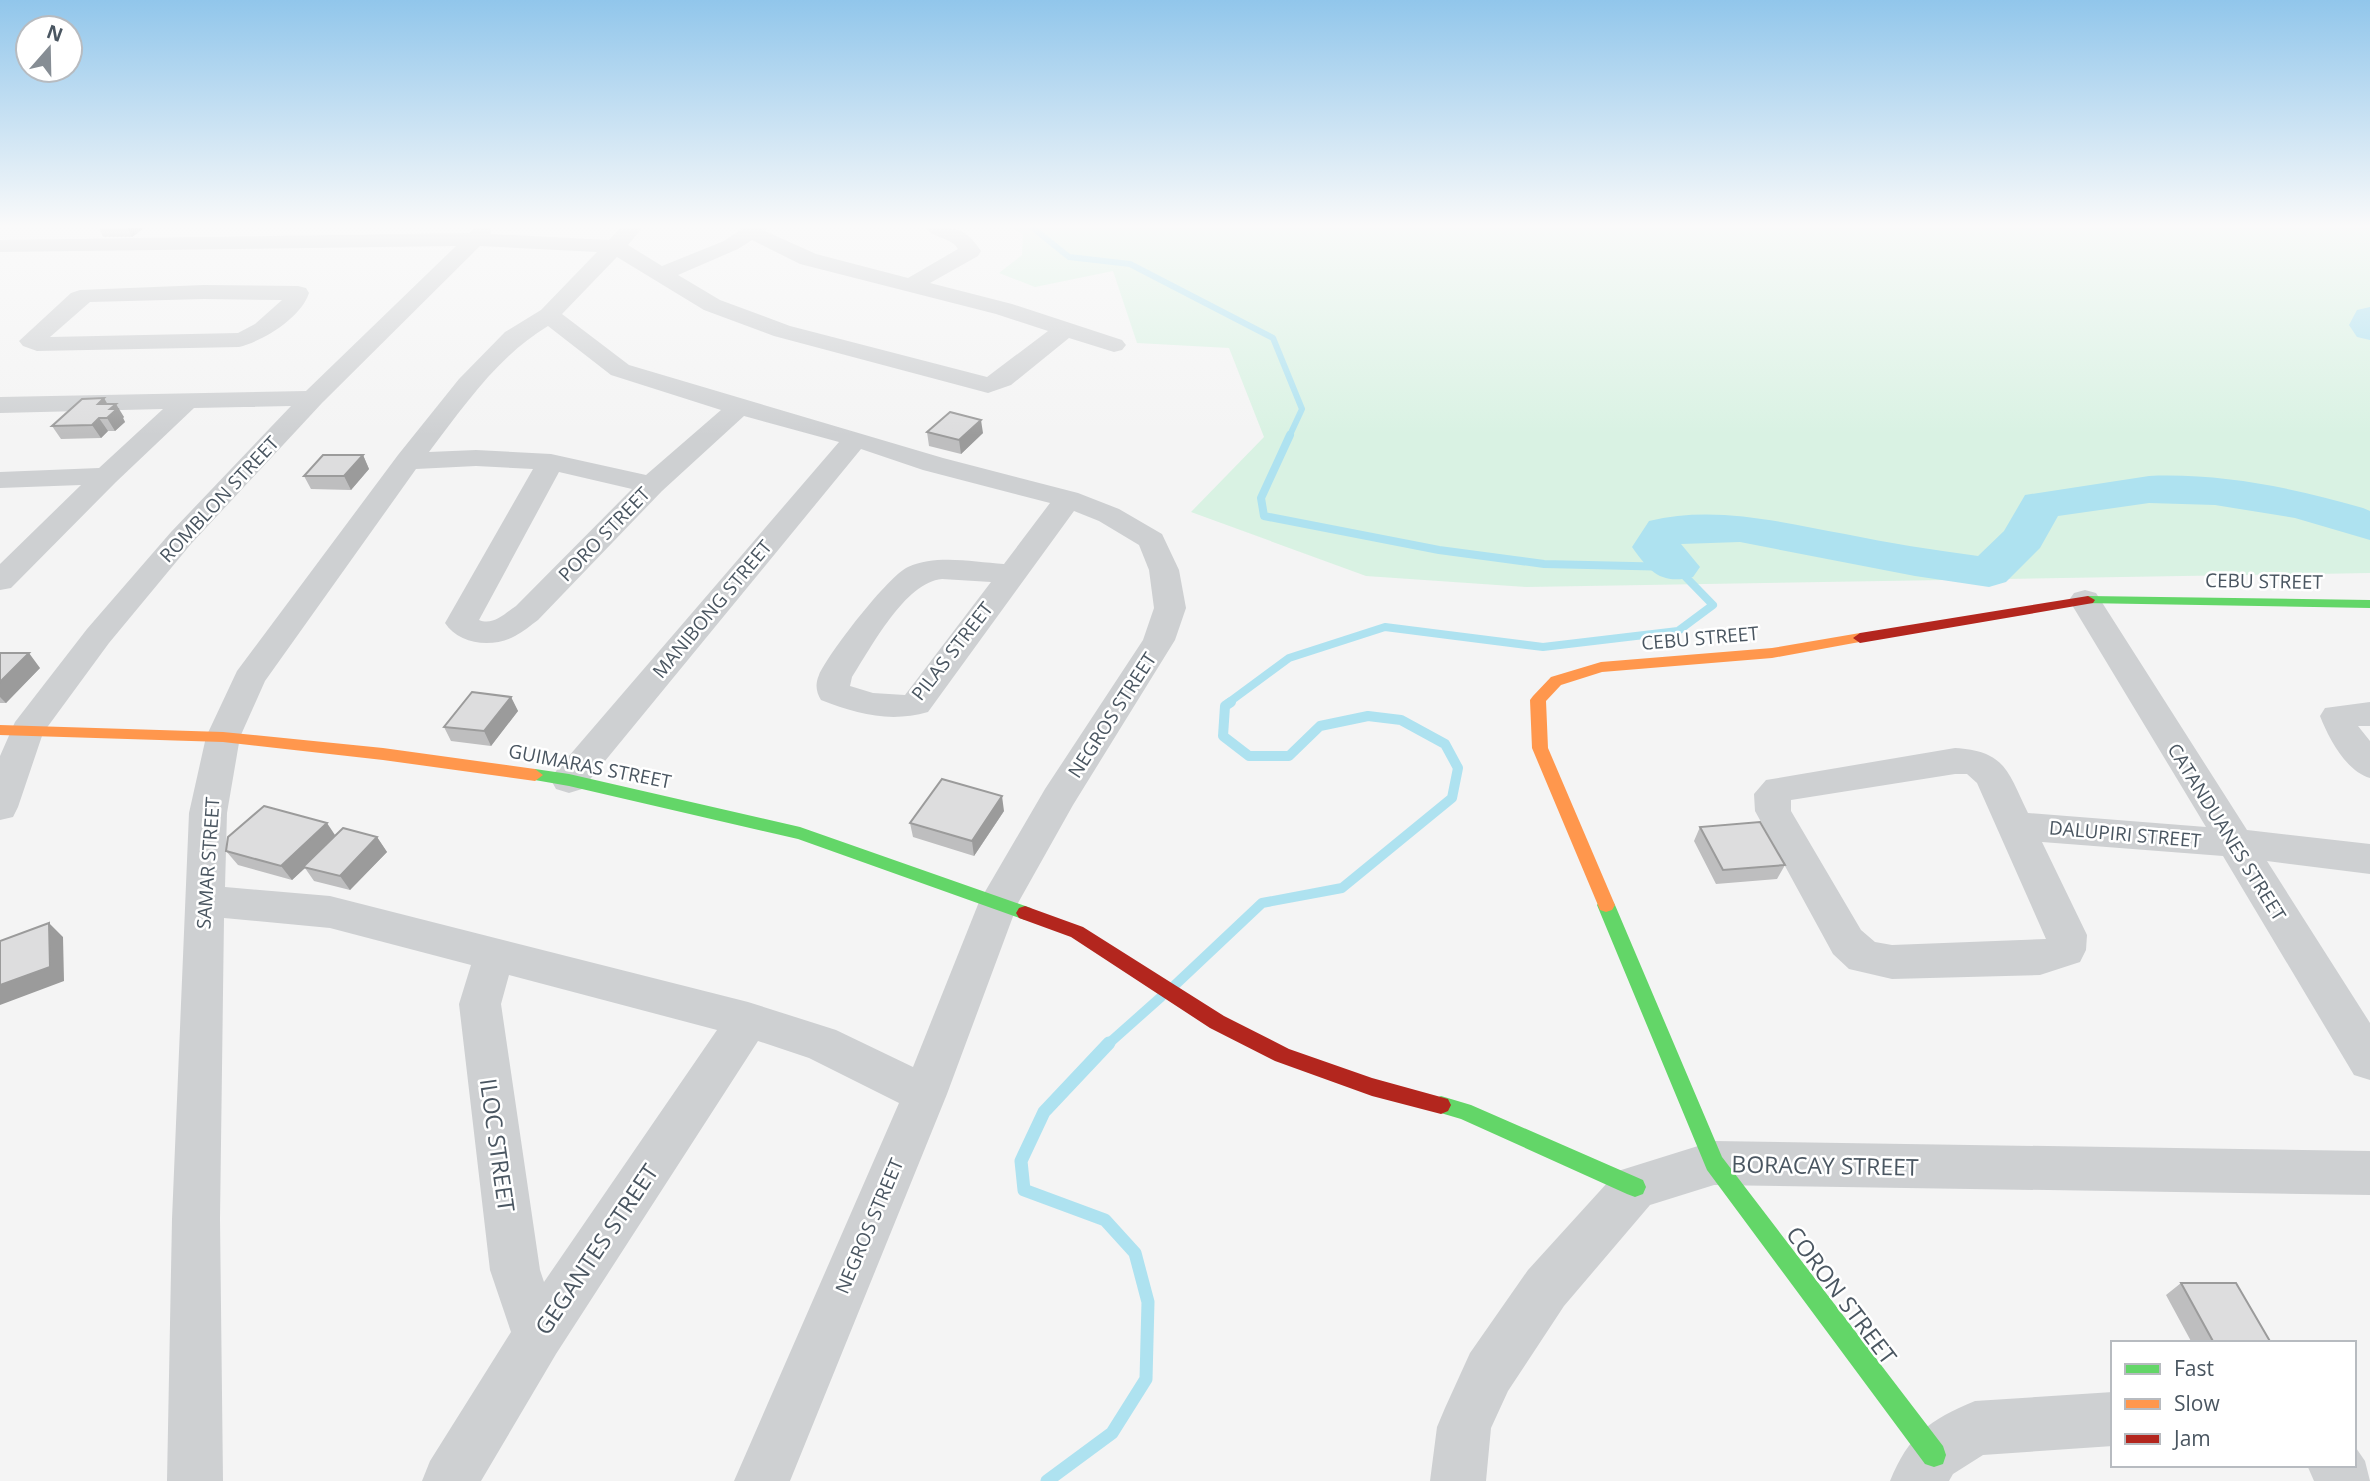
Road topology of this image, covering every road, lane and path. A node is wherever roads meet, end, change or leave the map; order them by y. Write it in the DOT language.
graph roads {
  1 [pos="82,297"];
  2 [pos="297,297"];
  3 [pos="416,297"];
  4 [pos="566,297"];
  5 [pos="698,297"];
  6 [pos="955,297"];
  7 [pos="549,315"];
  8 [pos="1066,329"];
  9 [pos="1114,345"];
  10 [pos="313,398"];
  11 [pos="186,402"];
  12 [pos="0,405"];
  13 [pos="739,407"];
  14 [pos="856,439"];
  15 [pos="408,461"];
  16 [pos="551,462"];
  17 [pos="106,476"];
  18 [pos="0,480"];
  19 [pos="652,485"];
  20 [pos="1068,499"];
  21 [pos="1011,574"];
  22 [pos="0,581"];
  23 [pos="2085,600"];
  24 [pos="2370,604"];
  25 [pos="2370,714"];
  26 [pos="14,730"];
  27 [pos="223,737"];
  28 [pos="2370,765"];
  29 [pos="569,779"];
  30 [pos="0,807"];
  31 [pos="2017,826"];
  32 [pos="2233,843"];
  33 [pos="2370,859"];
  34 [pos="205,901"];
  35 [pos="999,902"];
  36 [pos="495,953"];
  37 [pos="748,1020"];
  38 [pos="2370,1062"];
  39 [pos="925,1094"];
  40 [pos="1714,1163"];
  41 [pos="2370,1173"];
  42 [pos="1635,1186"];
  43 [pos="538,1336"];
  44 [pos="2111,1419"];
  45 [pos="1926,1468"];
  46 [pos="195,1481"];
  47 [pos="450,1481"];
  48 [pos="762,1481"];
  49 [pos="1458,1481"];
  1 -- 2 [label="street"];
  3 -- 10 [label="street, ROMBLON STREET"];
  4 -- 7 [label="street, SAMAR STREET"];
  5 -- 8 [label="street"];
  6 -- 8 [label="street"];
  7 -- 13 [label="street, NEGROS STREET"];
  7 -- 15 [label="street, SAMAR STREET"];
  8 -- 9 [label="street"];
  10 -- 11 [label="street"];
  10 -- 26 [label="street, ROMBLON STREET"];
  11 -- 12 [label="street"];
  11 -- 17 [label="street"];
  13 -- 14 [label="street, NEGROS STREET"];
  13 -- 19 [label="street, PORO STREET"];
  14 -- 20 [label="street, NEGROS STREET"];
  14 -- 29 [label="street, MANIBONG STREET"];
  15 -- 16 [label="street"];
  15 -- 27 [label="street, SAMAR STREET"];
  16 -- 19 [label="street"];
  16 -- 19 [label="street, PORO STREET"];
  17 -- 18 [label="street"];
  17 -- 22 [label="street"];
  20 -- 21 [label="street, PILAS STREET"];
  20 -- 35 [label="street, NEGROS STREET"];
  21 -- 21 [label="street, PILAS STREET"];
  23 -- 24 [label="street, CEBU STREET"];
  23 -- 32 [label="street, CATANDUANES STREET"];
  23 -- 40 [label="street, CEBU STREET"];
  25 -- 28 [label="street"];
  26 -- 27 [label="street, GUIMARAS STREET"];
  26 -- 30 [label="street, ROMBLON STREET"];
  27 -- 29 [label="street, GUIMARAS STREET"];
  27 -- 34 [label="street, SAMAR STREET"];
  29 -- 35 [label="street, GUIMARAS STREET"];
  31 -- 31 [label="street"];
  31 -- 32 [label="street, DALUPIRI STREET"];
  32 -- 33 [label="street, DALUPIRI STREET"];
  32 -- 38 [label="street, CATANDUANES STREET"];
  34 -- 36 [label="street"];
  34 -- 46 [label="street, SAMAR STREET"];
  35 -- 39 [label="street, NEGROS STREET"];
  35 -- 42 [label="street, GUIMARAS STREET"];
  36 -- 37 [label="street"];
  36 -- 43 [label="street, ILOC STREET"];
  37 -- 39 [label="street"];
  37 -- 43 [label="street, GEGANTES STREET"];
  39 -- 48 [label="street, NEGROS STREET"];
  40 -- 41 [label="street, BORACAY STREET"];
  40 -- 42 [label="street, BORACAY STREET"];
  40 -- 45 [label="street, CORON STREET"];
  42 -- 49 [label="street"];
  43 -- 47 [label="street, GEGANTES STREET"];
  44 -- 45 [label="street"];
}
